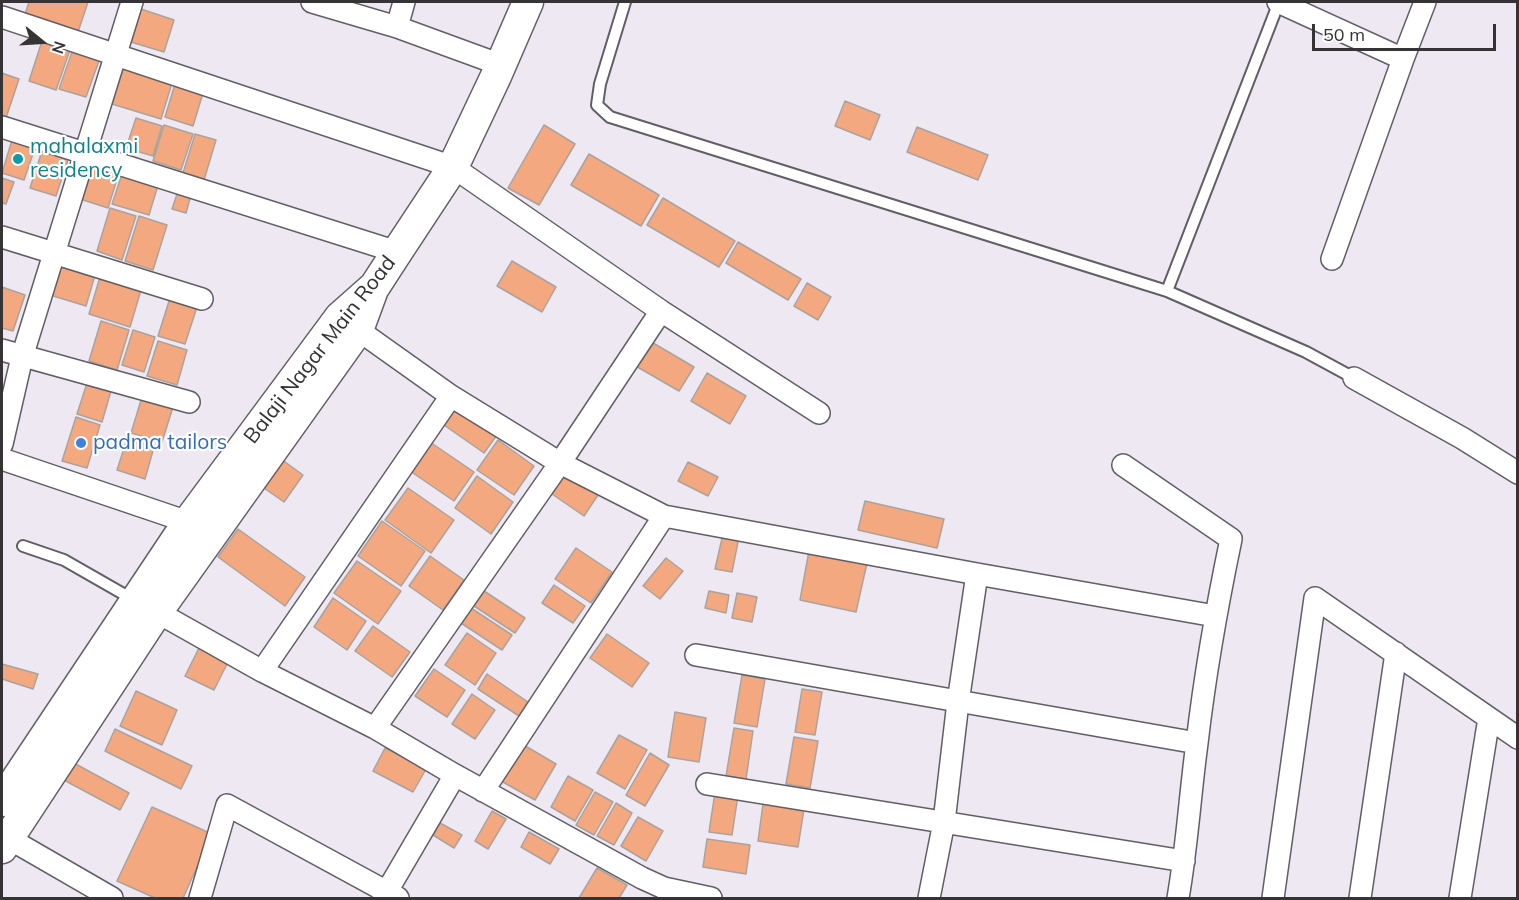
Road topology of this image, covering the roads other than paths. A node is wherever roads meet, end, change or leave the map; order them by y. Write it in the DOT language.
graph roads {
  1 [pos="132,2"];
  2 [pos="312,2"];
  3 [pos="404,2"];
  4 [pos="528,2"];
  5 [pos="625,2"];
  6 [pos="1279,2"];
  7 [pos="1425,2"];
  8 [pos="2,17"];
  9 [pos="397,27"];
  10 [pos="116,57"];
  11 [pos="1403,59"];
  12 [pos="501,65"];
  13 [pos="2,127"];
  14 [pos="86,154"];
  15 [pos="453,167"];
  16 [pos="2,237"];
  17 [pos="397,252"];
  18 [pos="54,253"];
  19 [pos="1332,259"];
  20 [pos="1167,291"];
  21 [pos="202,299"];
  22 [pos="661,311"];
  23 [pos="349,323"];
  24 [pos="2,350"];
  25 [pos="22,357"];
  26 [pos="1354,378"];
  27 [pos="451,396"];
  28 [pos="189,402"];
  29 [pos="819,413"];
  30 [pos="2,444"];
  31 [pos="2,459"];
  32 [pos="560,463"];
  33 [pos="1124,465"];
  34 [pos="1518,473"];
  35 [pos="664,516"];
  36 [pos="188,522"];
  37 [pos="22,546"];
  38 [pos="977,574"];
  39 [pos="147,607"];
  40 [pos="1215,616"];
  41 [pos="1396,653"];
  42 [pos="696,655"];
  43 [pos="262,671"];
  44 [pos="958,702"];
  45 [pos="1489,718"];
  46 [pos="375,728"];
  47 [pos="1518,738"];
  48 [pos="1197,743"];
  49 [pos="455,775"];
  50 [pos="707,784"];
  51 [pos="483,791"];
  52 [pos="2,801"];
  53 [pos="944,822"];
  54 [pos="5,843"];
  55 [pos="1184,861"];
  56 [pos="102,896"];
  57 [pos="389,896"];
  58 [pos="200,898"];
  59 [pos="711,898"];
  60 [pos="929,898"];
  61 [pos="1178,898"];
  62 [pos="1273,898"];
  63 [pos="1360,898"];
  64 [pos="1460,898"];
  1 -- 10 [label="street"];
  2 -- 9 [label="street"];
  3 -- 9 [label="street"];
  4 -- 12 [label="street, Balaji Nagar Main Road"];
  5 -- 20 [label="lane"];
  6 -- 11 [label="street"];
  6 -- 20 [label="lane"];
  7 -- 11 [label="street"];
  8 -- 10 [label="street"];
  9 -- 12 [label="street"];
  10 -- 14 [label="street"];
  10 -- 15 [label="street"];
  11 -- 19 [label="street"];
  12 -- 15 [label="street, Balaji Nagar Main Road"];
  13 -- 14 [label="street"];
  14 -- 17 [label="street"];
  14 -- 18 [label="street"];
  15 -- 17 [label="street, Balaji Nagar Main Road"];
  15 -- 22 [label="street"];
  16 -- 18 [label="street"];
  17 -- 23 [label="street, Balaji Nagar Main Road"];
  18 -- 21 [label="street"];
  18 -- 25 [label="street"];
  20 -- 26 [label="lane"];
  22 -- 29 [label="street"];
  22 -- 32 [label="street"];
  23 -- 27 [label="street"];
  23 -- 36 [label="street, Balaji Nagar Main Road"];
  23 -- 39 [label="street"];
  24 -- 25 [label="street"];
  25 -- 28 [label="street"];
  25 -- 30 [label="street"];
  26 -- 34 [label="street"];
  27 -- 32 [label="street"];
  27 -- 43 [label="street"];
  31 -- 36 [label="street"];
  32 -- 35 [label="street"];
  32 -- 46 [label="street"];
  33 -- 40 [label="street"];
  35 -- 38 [label="street"];
  35 -- 51 [label="street"];
  36 -- 39 [label="street, Balaji Nagar Main Road"];
  37 -- 39 [label="lane"];
  38 -- 40 [label="street"];
  38 -- 44 [label="street"];
  39 -- 43 [label="street"];
  39 -- 52 [label="street, Balaji Nagar Main Road"];
  39 -- 54 [label="street"];
  40 -- 48 [label="street"];
  41 -- 45 [label="street"];
  41 -- 62 [label="street"];
  41 -- 63 [label="street"];
  42 -- 44 [label="street"];
  43 -- 46 [label="street"];
  44 -- 48 [label="street"];
  44 -- 53 [label="street"];
  45 -- 47 [label="street"];
  45 -- 64 [label="street"];
  46 -- 49 [label="street"];
  48 -- 55 [label="street"];
  49 -- 51 [label="street"];
  49 -- 57 [label="street"];
  50 -- 53 [label="street"];
  51 -- 59 [label="street"];
  53 -- 55 [label="street"];
  53 -- 60 [label="street"];
  54 -- 56 [label="street"];
  55 -- 61 [label="street"];
  57 -- 58 [label="street"];
}
